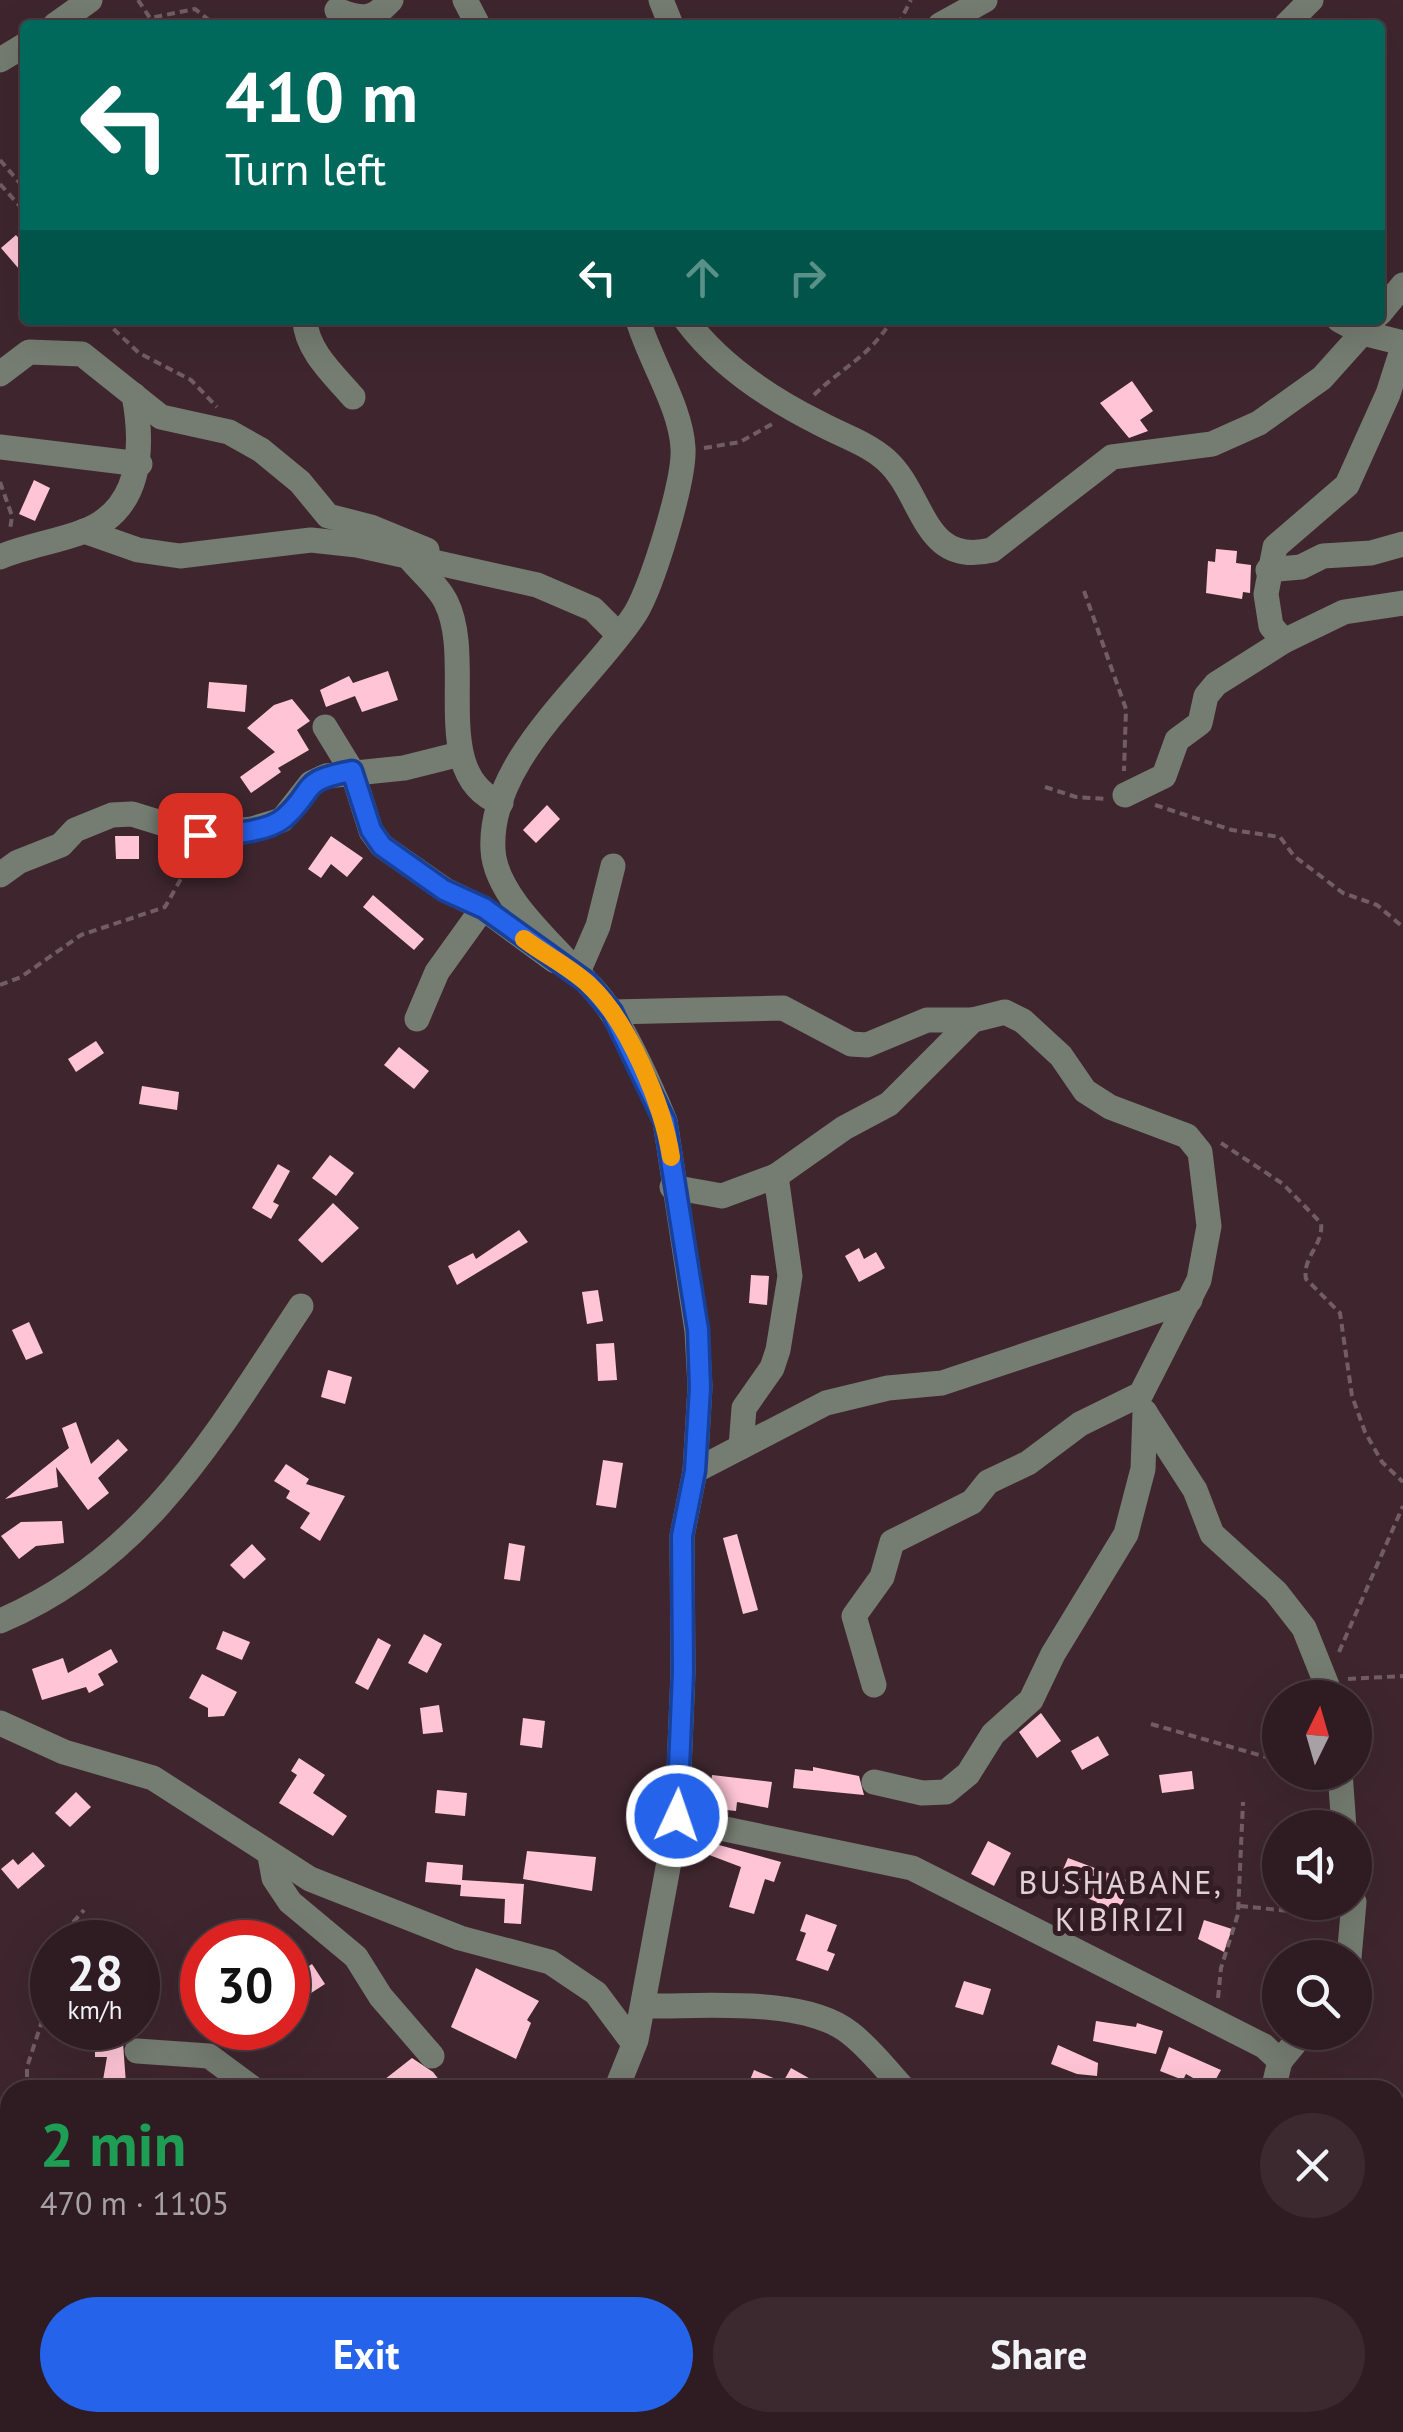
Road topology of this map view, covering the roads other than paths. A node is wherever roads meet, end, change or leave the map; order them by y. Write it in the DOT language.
graph roads {
  1 [pos="90,0"];
  2 [pos="391,0"];
  3 [pos="985,0"];
  4 [pos="1312,0"];
  5 [pos="337,12"];
  6 [pos="61,20"];
  7 [pos="949,20"];
  8 [pos="1291,20"];
  9 [pos="1403,285"];
  10 [pos="1385,306"];
  11 [pos="307,325"];
  12 [pos="640,325"];
  13 [pos="691,325"];
  14 [pos="1369,325"];
  15 [pos="1376,325"];
  16 [pos="1403,345"];
  17 [pos="0,374"];
  18 [pos="134,396"];
  19 [pos="353,397"];
  20 [pos="0,447"];
  21 [pos="140,464"];
  22 [pos="84,531"];
  23 [pos="1403,544"];
  24 [pos="3,555"];
  25 [pos="411,560"];
  26 [pos="452,567"];
  27 [pos="1268,570"];
  28 [pos="1403,603"];
  29 [pos="618,635"];
  30 [pos="1284,641"];
  31 [pos="325,727"];
  32 [pos="460,754"];
  33 [pos="352,771"];
  34 [pos="1125,798"];
  35 [pos="501,803"];
  36 [pos="613,866"];
  37 [pos="0,875"];
  38 [pos="484,908"];
  39 [pos="583,978"];
  40 [pos="612,1012"];
  41 [pos="417,1019"];
  42 [pos="974,1020"];
  43 [pos="776,1176"];
  44 [pos="672,1187"];
  45 [pos="1190,1300"];
  46 [pos="301,1306"];
  47 [pos="1143,1403"];
  48 [pos="741,1447"];
  49 [pos="695,1471"];
  50 [pos="0,1620"];
  51 [pos="1325,1680"];
  52 [pos="874,1685"];
  53 [pos="0,1724"];
  54 [pos="874,1782"];
  55 [pos="676,1819"];
  56 [pos="270,1856"];
  57 [pos="643,2006"];
  58 [pos="634,2044"];
  59 [pos="1289,2050"];
  60 [pos="137,2051"];
  61 [pos="432,2056"];
  62 [pos="1280,2061"];
  63 [pos="241,2080"];
  64 [pos="620,2080"];
  65 [pos="895,2080"];
  66 [pos="1276,2080"];
  1 -- 6 [label="street"];
  2 -- 5 [label="street"];
  3 -- 7 [label="street"];
  4 -- 8 [label="street"];
  9 -- 10 [label="street"];
  11 -- 19 [label="street"];
  12 -- 29 [label="street"];
  13 -- 14 [label="street"];
  15 -- 16 [label="street"];
  16 -- 27 [label="street"];
  17 -- 18 [label="street"];
  18 -- 21 [label="street"];
  18 -- 26 [label="street"];
  20 -- 21 [label="street"];
  21 -- 22 [label="street"];
  22 -- 24 [label="street"];
  22 -- 25 [label="street"];
  23 -- 27 [label="street"];
  25 -- 26 [label="street"];
  25 -- 32 [label="street"];
  26 -- 29 [label="street"];
  27 -- 30 [label="street"];
  28 -- 30 [label="street"];
  29 -- 35 [label="street"];
  30 -- 34 [label="street"];
  31 -- 33 [label="street"];
  32 -- 33 [label="street"];
  32 -- 35 [label="street"];
  33 -- 37 [label="street"];
  33 -- 38 [label="street"];
  35 -- 39 [label="street"];
  36 -- 39 [label="street"];
  38 -- 39 [label="street"];
  38 -- 41 [label="street"];
  39 -- 40 [label="street"];
  40 -- 42 [label="street"];
  40 -- 44 [label="street"];
  42 -- 43 [label="street"];
  42 -- 45 [label="street"];
  43 -- 44 [label="street"];
  43 -- 48 [label="street"];
  44 -- 49 [label="street"];
  45 -- 47 [label="street"];
  45 -- 48 [label="street"];
  46 -- 50 [label="street"];
  47 -- 51 [label="street"];
  47 -- 52 [label="street"];
  47 -- 54 [label="street"];
  48 -- 49 [label="street"];
  49 -- 55 [label="street"];
  53 -- 56 [label="street"];
  55 -- 57 [label="street"];
  55 -- 62 [label="street"];
  56 -- 58 [label="street"];
  56 -- 61 [label="street"];
  57 -- 58 [label="street"];
  57 -- 65 [label="street"];
  58 -- 64 [label="street"];
  59 -- 62 [label="street"];
  60 -- 63 [label="street"];
  62 -- 66 [label="street"];
}
